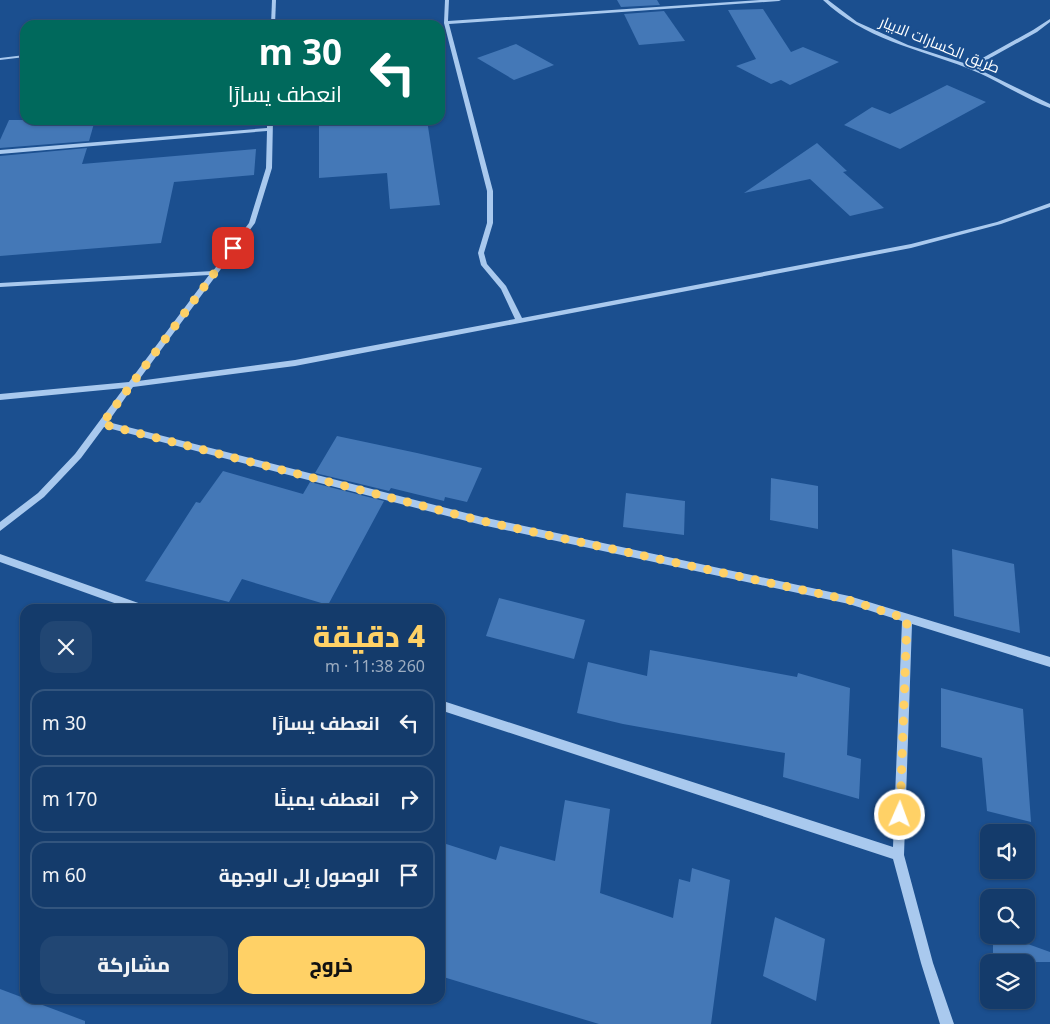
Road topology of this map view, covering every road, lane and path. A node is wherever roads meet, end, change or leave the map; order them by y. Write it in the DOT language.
graph roads {
  1 [pos="274,0"];
  2 [pos="447,0"];
  3 [pos="779,0"];
  4 [pos="825,0"];
  5 [pos="273,20"];
  6 [pos="1050,20"];
  7 [pos="446,23"];
  8 [pos="20,57"];
  9 [pos="0,59"];
  10 [pos="970,67"];
  11 [pos="1050,106"];
  12 [pos="270,125"];
  13 [pos="270,129"];
  14 [pos="0,152"];
  15 [pos="1050,204"];
  16 [pos="215,273"];
  17 [pos="0,285"];
  18 [pos="520,321"];
  19 [pos="131,386"];
  20 [pos="0,397"];
  21 [pos="102,424"];
  22 [pos="0,527"];
  23 [pos="0,558"];
  24 [pos="130,604"];
  25 [pos="907,619"];
  26 [pos="1050,662"];
  27 [pos="445,707"];
  28 [pos="898,854"];
  29 [pos="947,1024"];
  1 -- 5 [label="street"];
  2 -- 7 [label="street"];
  3 -- 7 [label="street"];
  4 -- 10 [label="street, طريق الكسارات الابيار"];
  6 -- 10 [label="street"];
  7 -- 18 [label="street"];
  8 -- 9 [label="street"];
  10 -- 11 [label="street, طريق الكسارات الابيار"];
  12 -- 13 [label="street"];
  13 -- 14 [label="street"];
  13 -- 16 [label="street"];
  15 -- 18 [label="street"];
  16 -- 17 [label="street"];
  16 -- 19 [label="street"];
  18 -- 19 [label="street"];
  19 -- 20 [label="street"];
  19 -- 21 [label="street"];
  21 -- 22 [label="street"];
  21 -- 25 [label="street"];
  23 -- 24 [label="street"];
  25 -- 26 [label="street"];
  25 -- 28 [label="street"];
  27 -- 28 [label="street"];
  28 -- 29 [label="street"];
}
